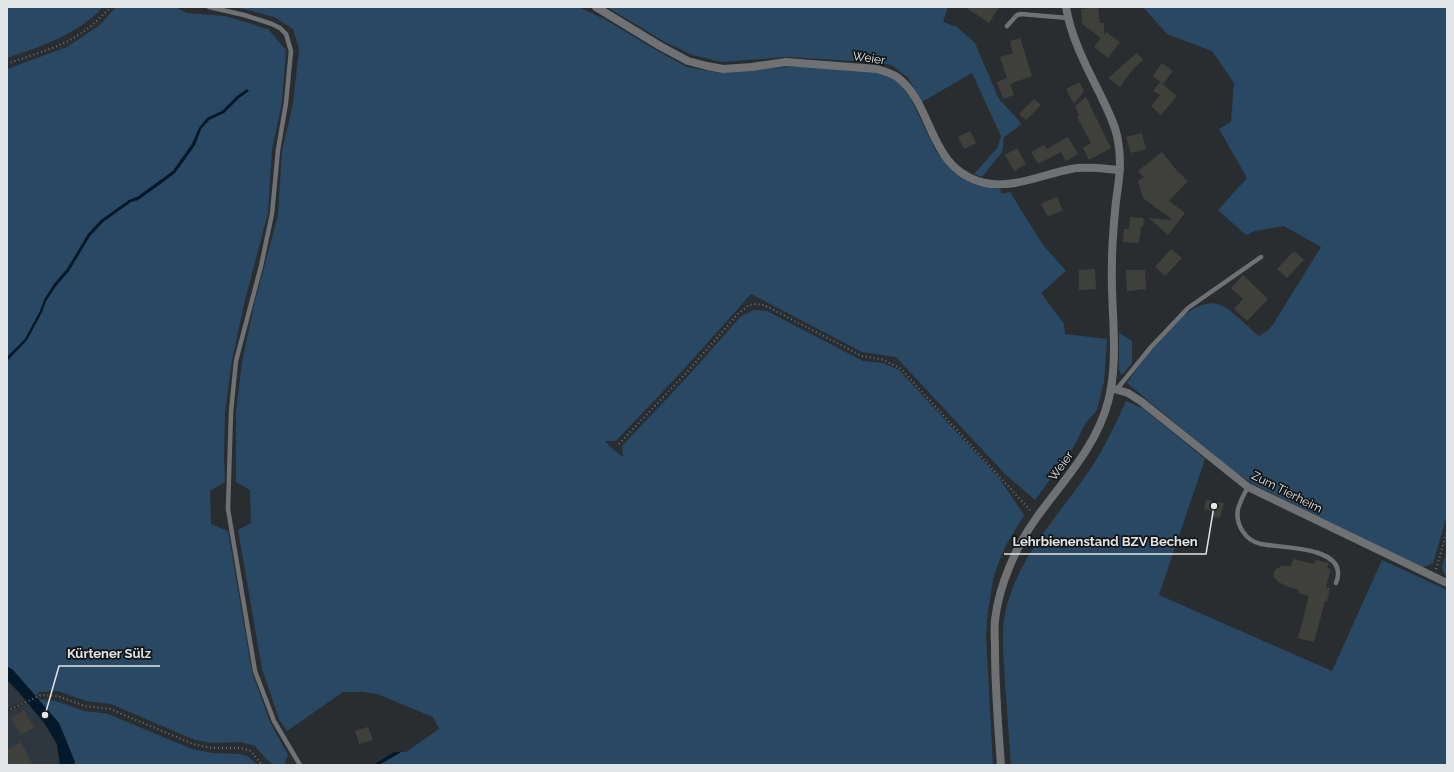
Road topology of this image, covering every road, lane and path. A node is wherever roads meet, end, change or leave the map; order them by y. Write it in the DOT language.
graph roads {
  1 [pos="110,7"];
  2 [pos="209,7"];
  3 [pos="596,7"];
  4 [pos="1066,7"];
  5 [pos="1068,18"];
  6 [pos="1007,26"];
  7 [pos="7,64"];
  8 [pos="1120,170"];
  9 [pos="1261,257"];
  10 [pos="1114,388"];
  11 [pos="619,444"];
  12 [pos="1248,487"];
  13 [pos="1037,518"];
  14 [pos="1447,532"];
  15 [pos="1434,577"];
  16 [pos="1336,583"];
  17 [pos="1447,583"];
  18 [pos="7,711"];
  19 [pos="262,765"];
  20 [pos="300,765"];
  21 [pos="1001,765"];
  1 -- 7 [label="path"];
  2 -- 20 [label="lane"];
  3 -- 8 [label="street, Weier"];
  4 -- 5 [label="street, Weier"];
  5 -- 6 [label="lane"];
  5 -- 8 [label="street, Weier"];
  8 -- 10 [label="street, Weier"];
  9 -- 10 [label="lane"];
  10 -- 12 [label="street, Zum Tierheim"];
  10 -- 13 [label="street, Weier"];
  11 -- 13 [label="path"];
  12 -- 15 [label="street, Zum Tierheim"];
  12 -- 16 [label="lane"];
  13 -- 21 [label="street, Weier"];
  14 -- 15 [label="path"];
  15 -- 17 [label="street, Zum Tierheim"];
  18 -- 19 [label="path"];
}
